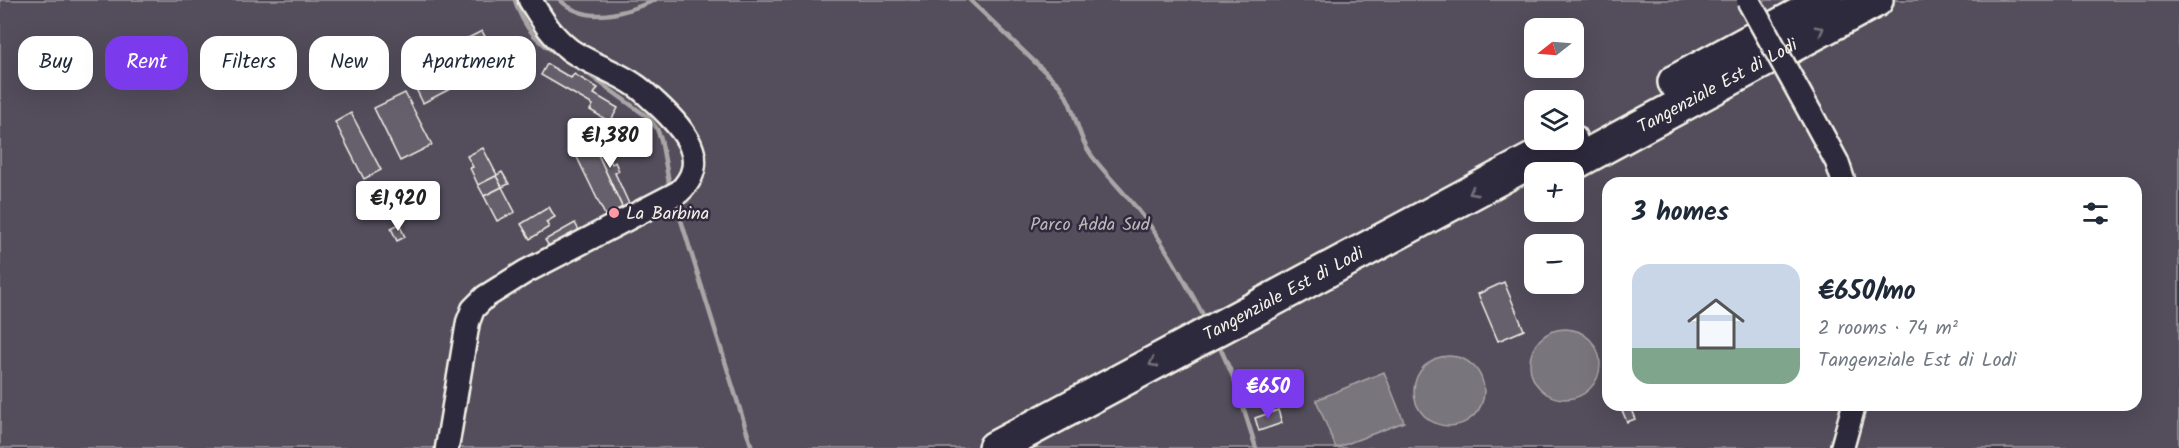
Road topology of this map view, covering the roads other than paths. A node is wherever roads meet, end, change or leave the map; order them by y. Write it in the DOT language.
graph roads {
  1 [pos="530,0"];
  2 [pos="1748,0"];
  3 [pos="1827,0"];
  4 [pos="1876,0"];
  5 [pos="1550,159"];
  6 [pos="1842,177"];
  7 [pos="1216,342"];
  8 [pos="1852,411"];
  9 [pos="447,448"];
  10 [pos="995,448"];
  11 [pos="1043,448"];
  12 [pos="1842,448"];
  1 -- 9 [label="street"];
  2 -- 6 [label="street, bridge"];
  3 -- 5 [label="highway, Tangenziale Est di Lodi"];
  5 -- 4 [label="highway, Tangenziale Est di Lodi, one-way"];
  5 -- 7 [label="highway, Tangenziale Est di Lodi"];
  7 -- 10 [label="highway, Tangenziale Est di Lodi, one-way"];
  7 -- 11 [label="highway, Tangenziale Est di Lodi"];
  8 -- 12 [label="street"];
}
